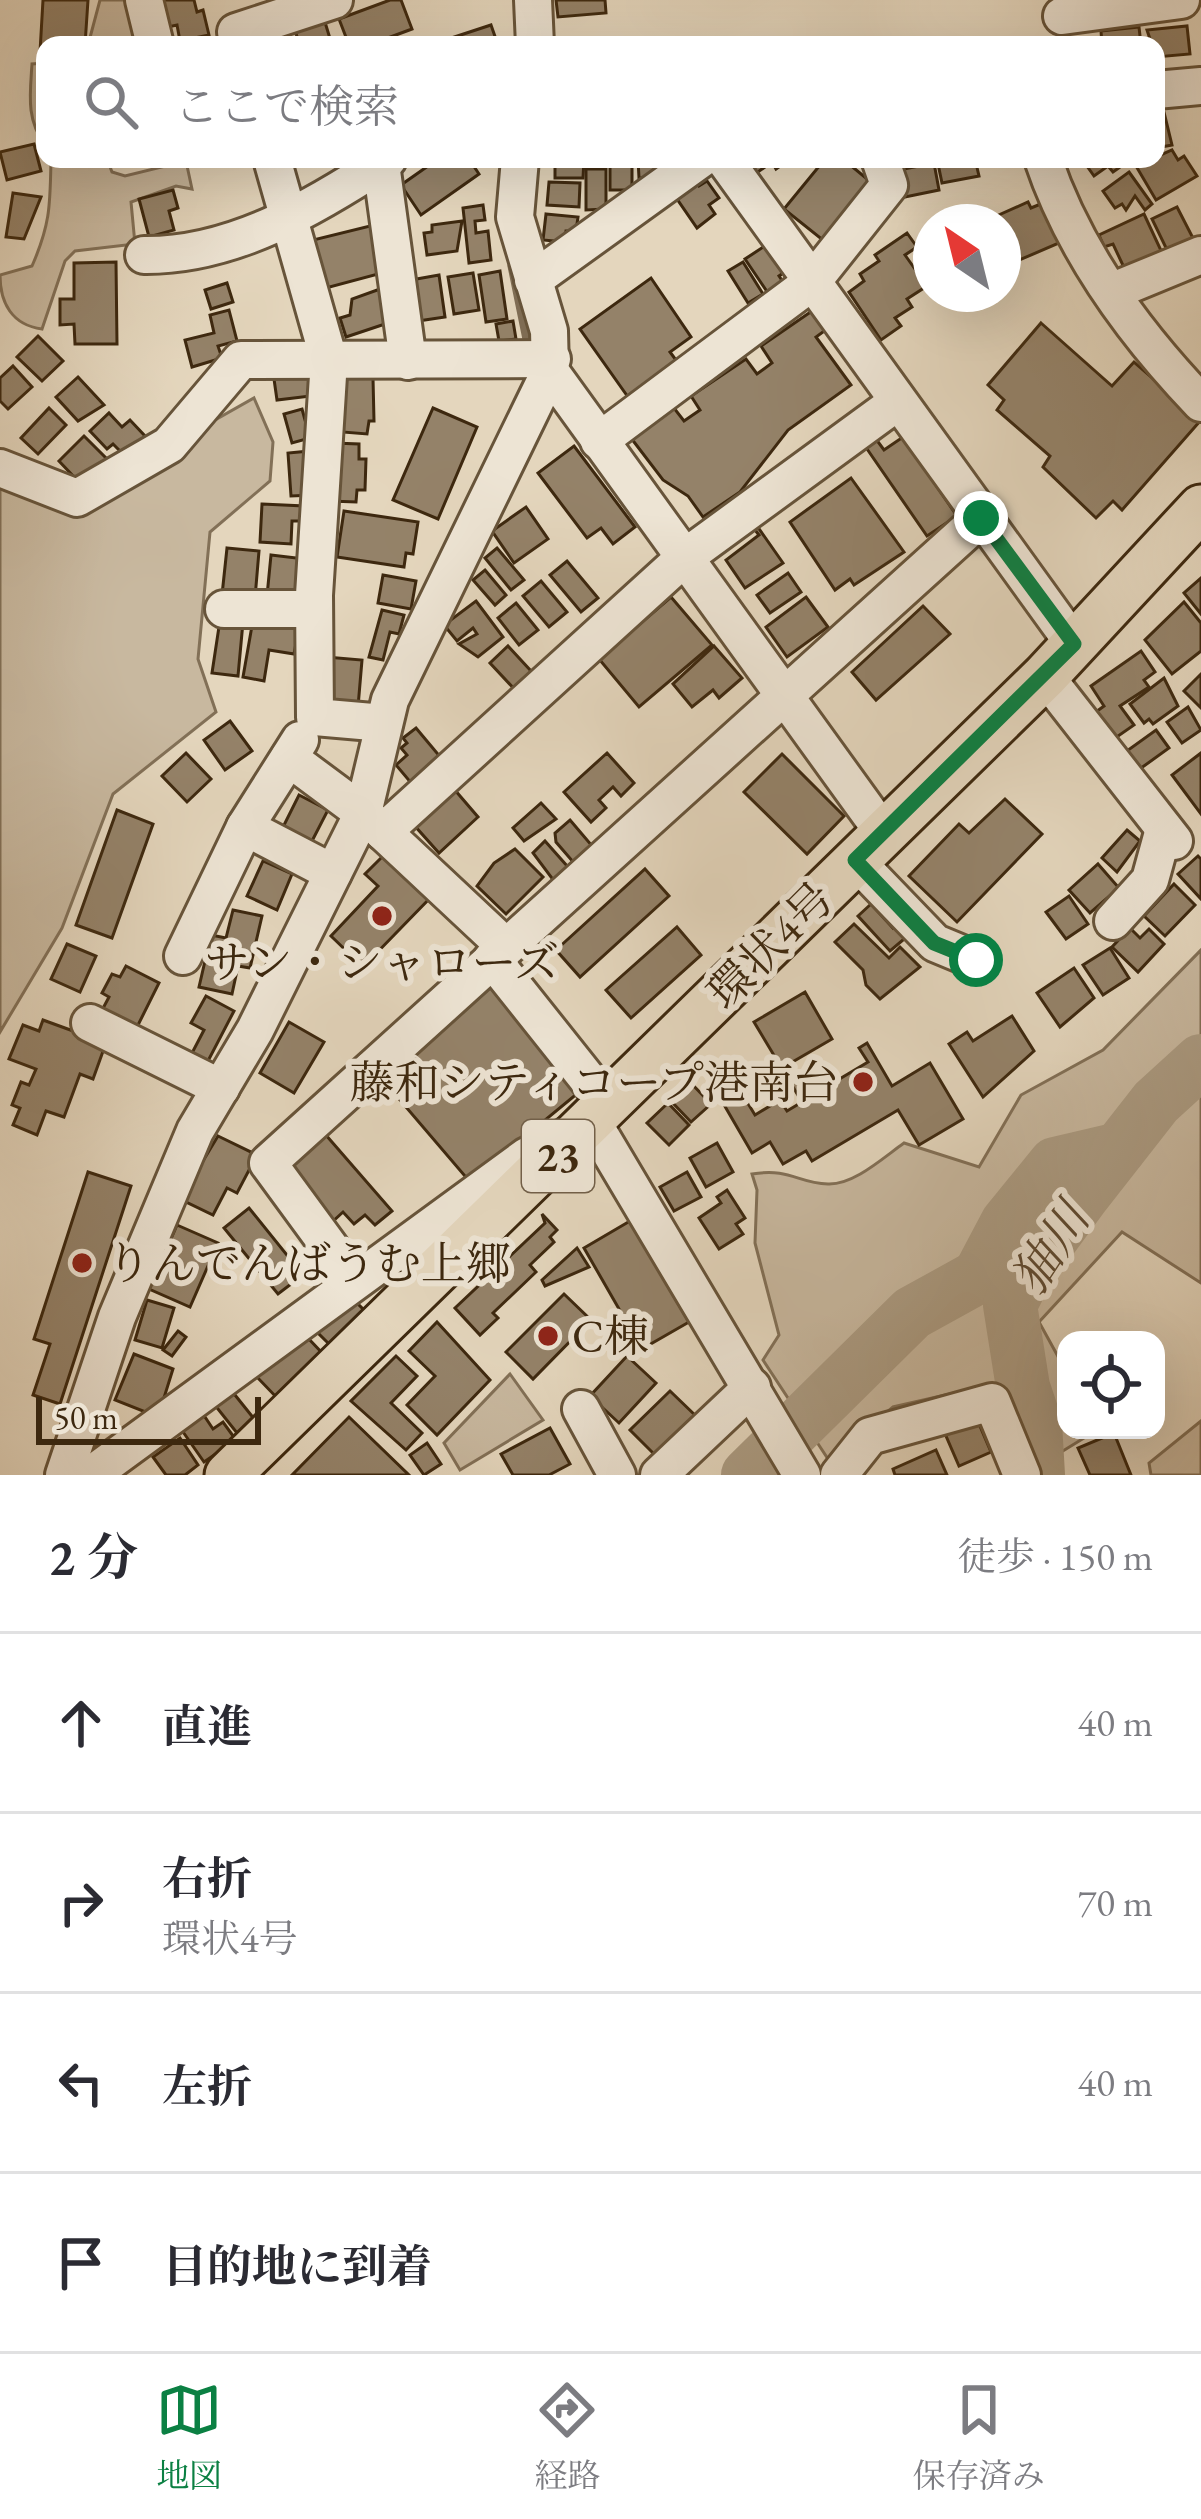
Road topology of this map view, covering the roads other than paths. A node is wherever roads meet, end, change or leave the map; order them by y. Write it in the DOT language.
graph roads {
  1 [pos="144,0"];
  2 [pos="334,0"];
  3 [pos="533,0"];
  4 [pos="1181,0"];
  5 [pos="1062,16"];
  6 [pos="234,26"];
  7 [pos="153,36"];
  8 [pos="535,36"];
  9 [pos="1201,86"];
  10 [pos="1165,90"];
  11 [pos="275,168"];
  12 [pos="374,168"];
  13 [pos="385,168"];
  14 [pos="519,168"];
  15 [pos="688,168"];
  16 [pos="730,168"];
  17 [pos="883,168"];
  18 [pos="1047,168"];
  19 [pos="289,219"];
  20 [pos="144,255"];
  21 [pos="1201,255"];
  22 [pos="533,280"];
  23 [pos="812,282"];
  24 [pos="1111,292"];
  25 [pos="329,360"];
  26 [pos="408,361"];
  27 [pos="534,363"];
  28 [pos="896,403"];
  29 [pos="1201,403"];
  30 [pos="599,441"];
  31 [pos="0,468"];
  32 [pos="981,518"];
  33 [pos="1195,530"];
  34 [pos="684,558"];
  35 [pos="224,609"];
  36 [pos="314,609"];
  37 [pos="1060,660"];
  38 [pos="782,693"];
  39 [pos="315,717"];
  40 [pos="373,722"];
  41 [pos="289,758"];
  42 [pos="368,818"];
  43 [pos="245,827"];
  44 [pos="869,846"];
  45 [pos="331,873"];
  46 [pos="1113,921"];
  47 [pos="499,952"];
  48 [pos="183,956"];
  49 [pos="976,960"];
  50 [pos="90,1022"];
  51 [pos="210,1082"];
  52 [pos="601,1114"];
  53 [pos="353,1279"];
  54 [pos="757,1394"];
  55 [pos="581,1408"];
  56 [pos="802,1474"];
  57 [pos="64,1475"];
  58 [pos="91,1475"];
  59 [pos="228,1475"];
  60 [pos="617,1475"];
  61 [pos="659,1475"];
  62 [pos="839,1475"];
  63 [pos="1022,1475"];
  1 -- 7 [label="street"];
  2 -- 6 [label="street"];
  3 -- 8 [label="street"];
  4 -- 5 [label="street"];
  9 -- 10 [label="street"];
  11 -- 19 [label="street"];
  12 -- 19 [label="street"];
  13 -- 26 [label="street"];
  14 -- 22 [label="street"];
  15 -- 22 [label="street"];
  16 -- 23 [label="street"];
  17 -- 23 [label="street"];
  18 -- 24 [label="street"];
  19 -- 20 [label="street"];
  19 -- 25 [label="street"];
  21 -- 24 [label="street"];
  22 -- 27 [label="street"];
  23 -- 28 [label="street"];
  23 -- 30 [label="street"];
  24 -- 29 [label="street"];
  25 -- 26 [label="street"];
  25 -- 31 [label="street"];
  25 -- 36 [label="street"];
  26 -- 27 [label="street"];
  27 -- 30 [label="street"];
  27 -- 40 [label="street"];
  28 -- 32 [label="street"];
  28 -- 34 [label="street"];
  30 -- 34 [label="street"];
  32 -- 37 [label="street"];
  32 -- 38 [label="street"];
  33 -- 37 [label="main road, 環状4号 / 23"];
  34 -- 38 [label="street"];
  34 -- 42 [label="street"];
  35 -- 36 [label="street"];
  36 -- 39 [label="street"];
  37 -- 44 [label="main road, 環状4号 / 23"];
  37 -- 46 [label="street"];
  38 -- 44 [label="street"];
  38 -- 47 [label="street"];
  39 -- 40 [label="street"];
  39 -- 41 [label="street"];
  40 -- 42 [label="street"];
  41 -- 42 [label="street"];
  41 -- 43 [label="street"];
  42 -- 45 [label="street"];
  42 -- 47 [label="street"];
  43 -- 45 [label="street"];
  43 -- 48 [label="street"];
  44 -- 49 [label="street"];
  44 -- 52 [label="main road, 環状4号 / 23"];
  45 -- 51 [label="street"];
  47 -- 52 [label="street"];
  47 -- 53 [label="street"];
  50 -- 51 [label="street"];
  51 -- 57 [label="street"];
  52 -- 53 [label="street"];
  52 -- 54 [label="street"];
  52 -- 59 [label="main road, 環状4号 / 23"];
  53 -- 58 [label="street"];
  54 -- 56 [label="street"];
  54 -- 61 [label="street"];
  55 -- 60 [label="street"];
  62 -- 63 [label="street"];
}
